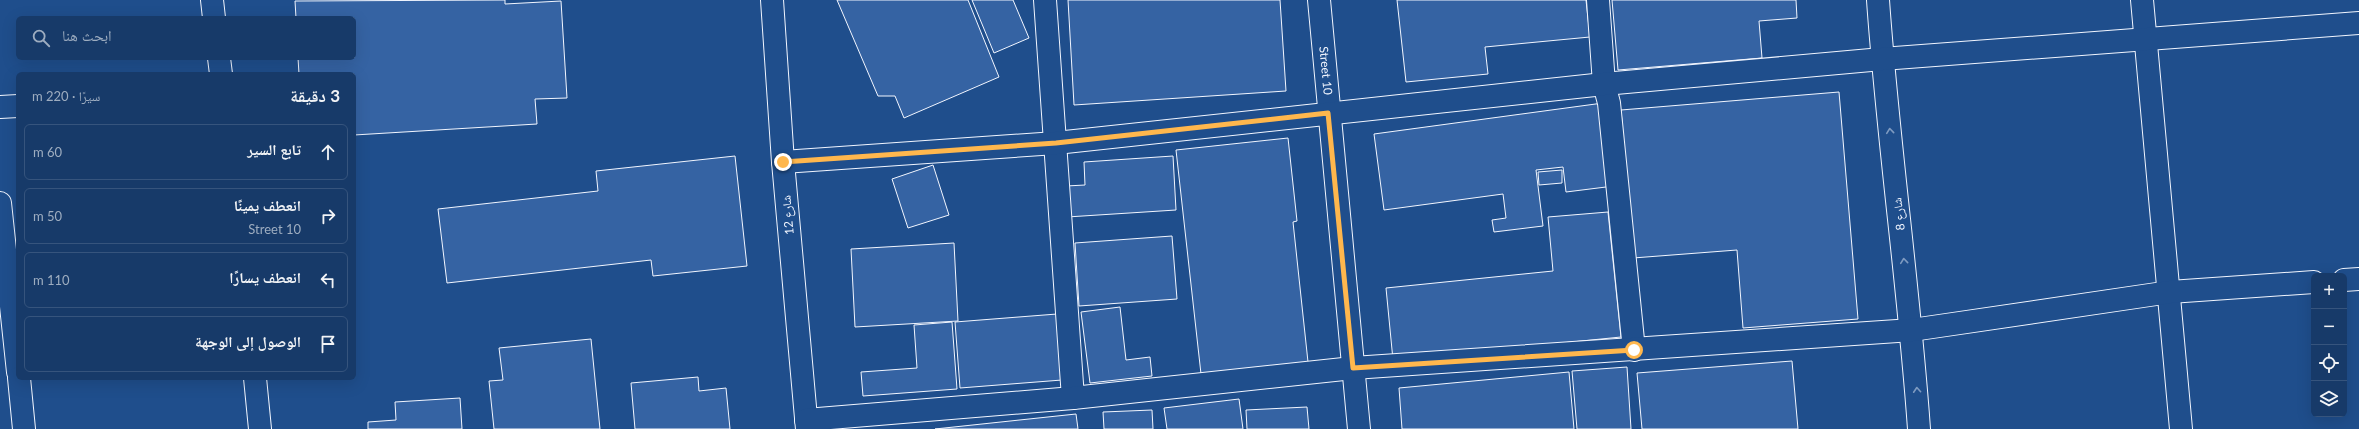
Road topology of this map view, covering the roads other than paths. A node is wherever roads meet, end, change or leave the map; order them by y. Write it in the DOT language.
graph roads {
  1 [pos="212,0"];
  2 [pos="772,0"];
  3 [pos="1046,0"];
  4 [pos="1319,0"];
  5 [pos="1598,0"];
  6 [pos="1878,0"];
  7 [pos="2142,0"];
  8 [pos="214,16"];
  9 [pos="2359,23"];
  10 [pos="2145,40"];
  11 [pos="1882,59"];
  12 [pos="219,60"];
  13 [pos="221,72"];
  14 [pos="1604,84"];
  15 [pos="16,106"];
  16 [pos="0,107"];
  17 [pos="1328,113"];
  18 [pos="1056,143"];
  19 [pos="783,162"];
  20 [pos="0,203"];
  21 [pos="2359,279"];
  22 [pos="2347,280"];
  23 [pos="2311,282"];
  24 [pos="2170,292"];
  25 [pos="1912,330"];
  26 [pos="1634,350"];
  27 [pos="16,353"];
  28 [pos="1353,368"];
  29 [pos="19,380"];
  30 [pos="255,380"];
  31 [pos="1073,398"];
  32 [pos="806,424"];
  33 [pos="24,429"];
  34 [pos="260,429"];
  35 [pos="1359,429"];
  36 [pos="1919,429"];
  37 [pos="2181,429"];
  1 -- 8 [label="street"];
  2 -- 19 [label="street, شارع 12"];
  3 -- 18 [label="street"];
  4 -- 17 [label="street, Street 10"];
  5 -- 14 [label="street"];
  6 -- 11 [label="street, شارع 8"];
  7 -- 10 [label="street"];
  9 -- 10 [label="street"];
  10 -- 11 [label="street"];
  10 -- 24 [label="street"];
  11 -- 14 [label="street"];
  25 -- 11 [label="street, شارع 8, one-way"];
  12 -- 13 [label="street"];
  14 -- 17 [label="street"];
  14 -- 26 [label="street"];
  15 -- 16 [label="street"];
  17 -- 18 [label="street"];
  17 -- 28 [label="street, Street 10"];
  18 -- 19 [label="street"];
  18 -- 31 [label="street"];
  19 -- 32 [label="street, شارع 12"];
  20 -- 27 [label="street"];
  21 -- 22 [label="street"];
  23 -- 24 [label="street"];
  24 -- 25 [label="street"];
  24 -- 37 [label="street"];
  25 -- 26 [label="street"];
  36 -- 25 [label="street, شارع 8, one-way"];
  26 -- 28 [label="street"];
  28 -- 31 [label="street"];
  28 -- 35 [label="street, Street 10"];
  29 -- 33 [label="street"];
  30 -- 34 [label="street"];
  31 -- 32 [label="street"];
}
